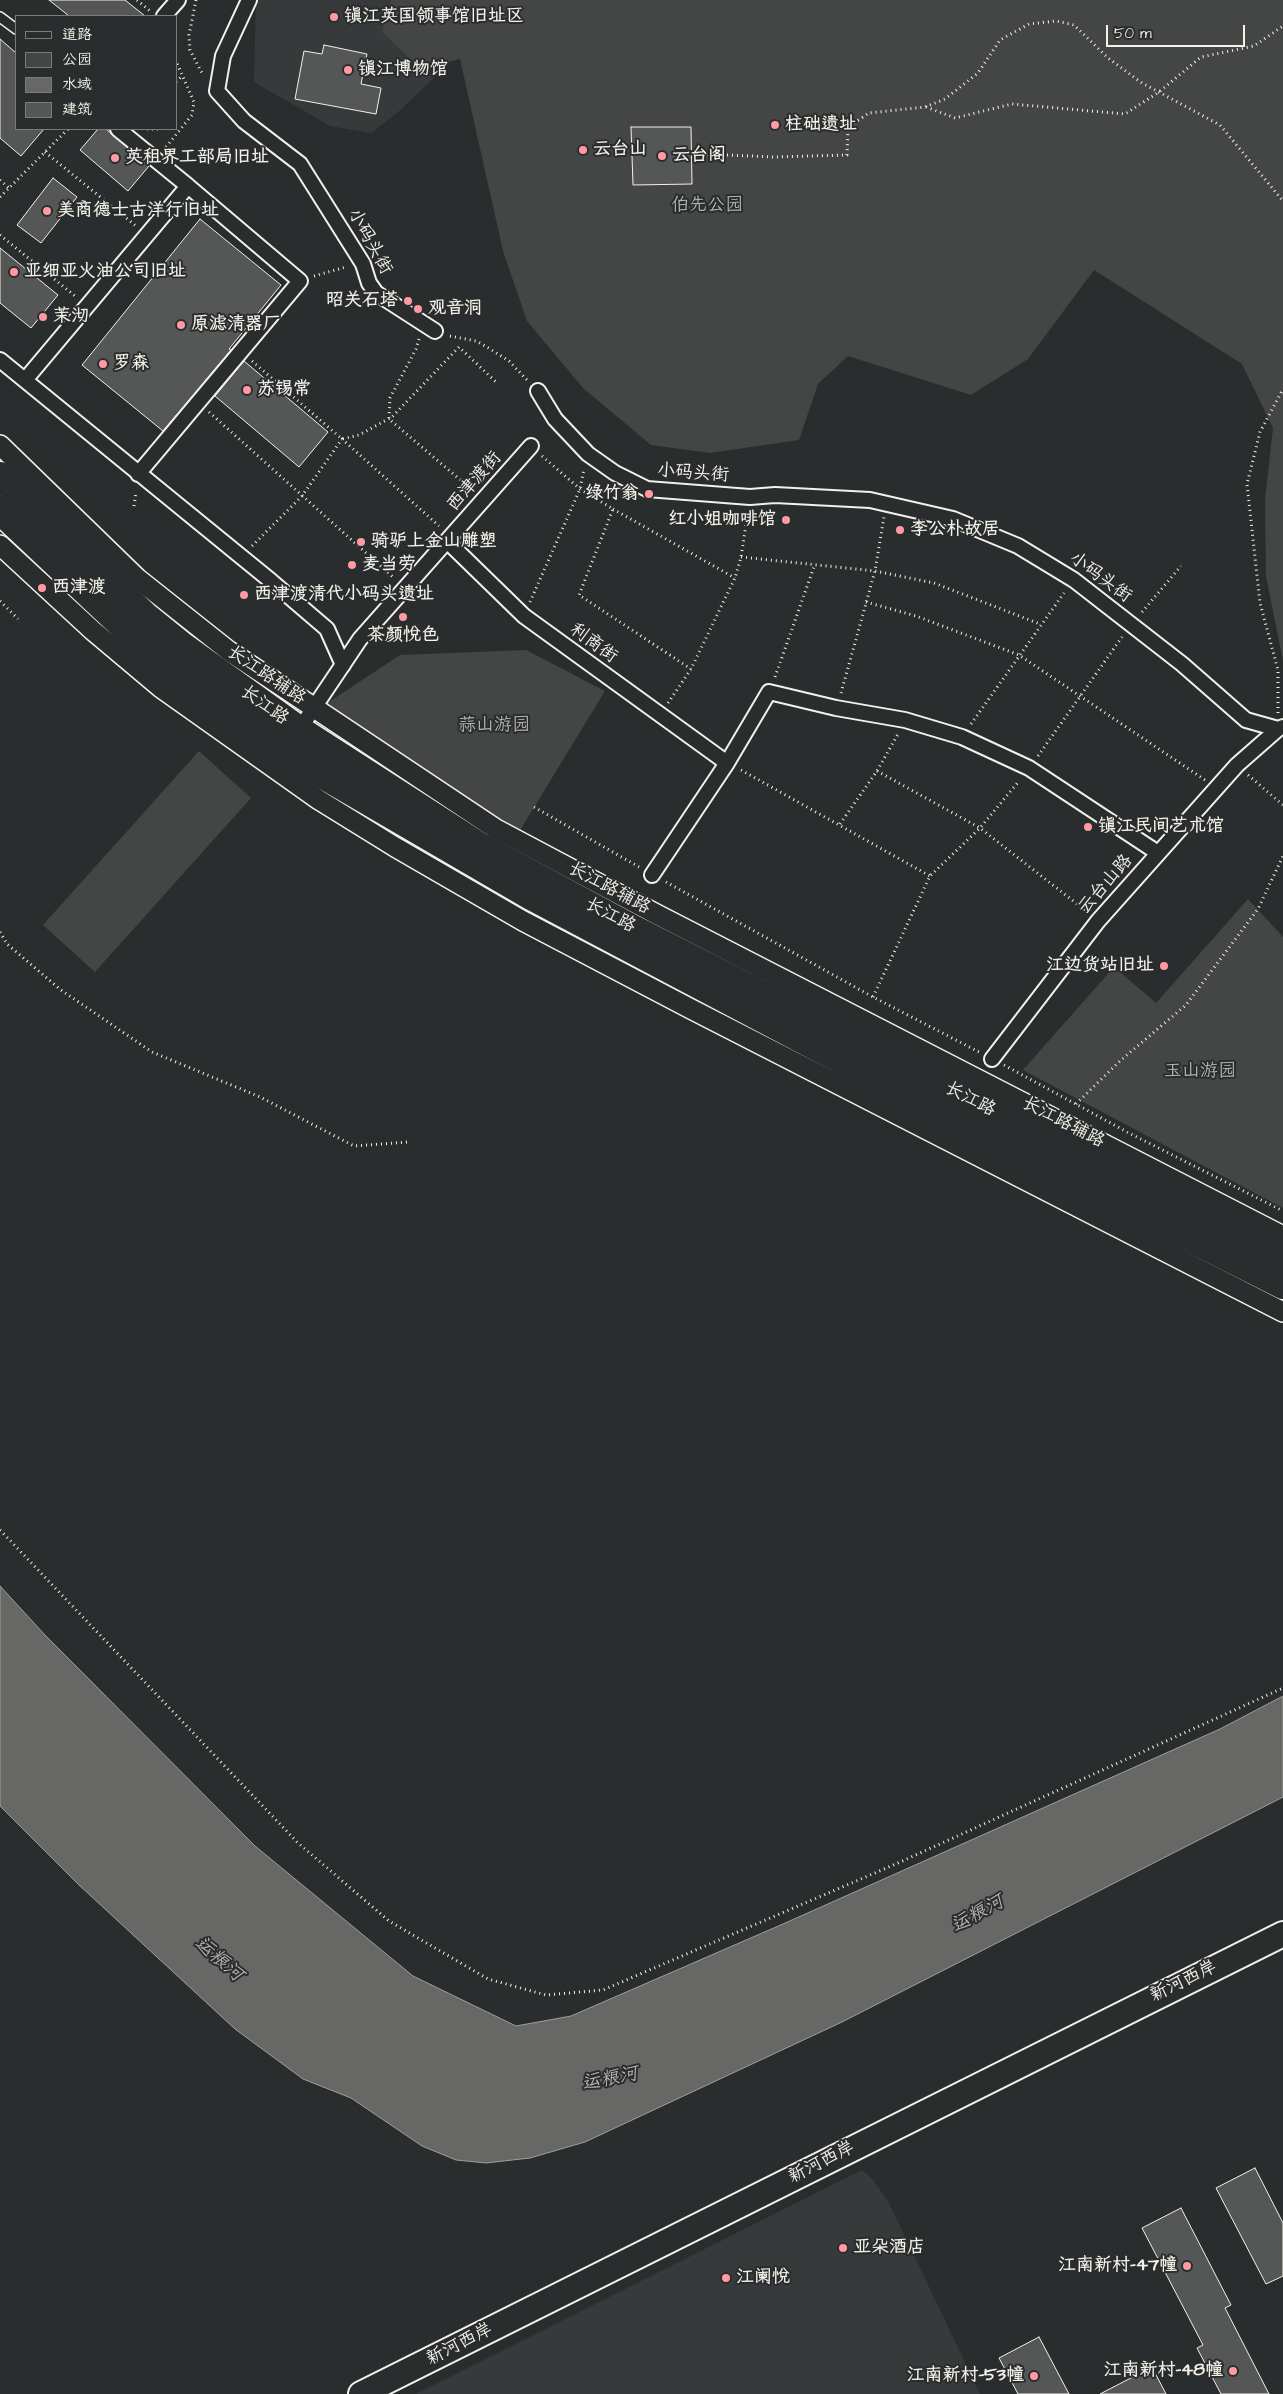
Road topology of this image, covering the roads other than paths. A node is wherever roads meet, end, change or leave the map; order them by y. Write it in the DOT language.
graph roads {
  1 [pos="178,0"];
  2 [pos="249,0"];
  3 [pos="165,15"];
  4 [pos="0,17"];
  5 [pos="15,28"];
  6 [pos="119,130"];
  7 [pos="188,186"];
  8 [pos="435,330"];
  9 [pos="0,360"];
  10 [pos="25,380"];
  11 [pos="538,391"];
  12 [pos="0,445"];
  13 [pos="531,446"];
  14 [pos="138,474"];
  15 [pos="0,476"];
  16 [pos="0,510"];
  17 [pos="447,541"];
  18 [pos="0,545"];
  19 [pos="343,665"];
  20 [pos="314,708"];
  21 [pos="1280,728"];
  22 [pos="299,730"];
  23 [pos="727,763"];
  24 [pos="1158,853"];
  25 [pos="652,874"];
  26 [pos="992,1059"];
  27 [pos="1283,1236"];
  28 [pos="1283,1259"];
  29 [pos="1283,1285"];
  30 [pos="1283,1312"];
  31 [pos="1283,1934"];
  32 [pos="361,2394"];
  1 -- 3 [label="street"];
  2 -- 8 [label="street, 小码头街"];
  4 -- 5 [label="lane"];
  6 -- 7 [label="street"];
  7 -- 10 [label="street"];
  7 -- 14 [label="street"];
  9 -- 10 [label="street"];
  10 -- 14 [label="street"];
  11 -- 21 [label="street, 小码头街"];
  12 -- 20 [label="street, 长江路辅路"];
  13 -- 17 [label="street, 西津渡街"];
  14 -- 19 [label="street"];
  15 -- 22 [label="main road, 长江路"];
  16 -- 29 [label="main road, 长江路"];
  17 -- 19 [label="street, 西津渡街"];
  17 -- 23 [label="street, 利商街"];
  18 -- 30 [label="street"];
  19 -- 20 [label="street, 西津渡街"];
  20 -- 22 [label="street, 西津渡街"];
  20 -- 27 [label="street, 长江路辅路"];
  21 -- 24 [label="street, 云台山路"];
  22 -- 28 [label="main road, 长江路"];
  23 -- 24 [label="street"];
  23 -- 25 [label="street"];
  24 -- 26 [label="street, 云台山路"];
  31 -- 32 [label="street, 新河西岸"];
}
